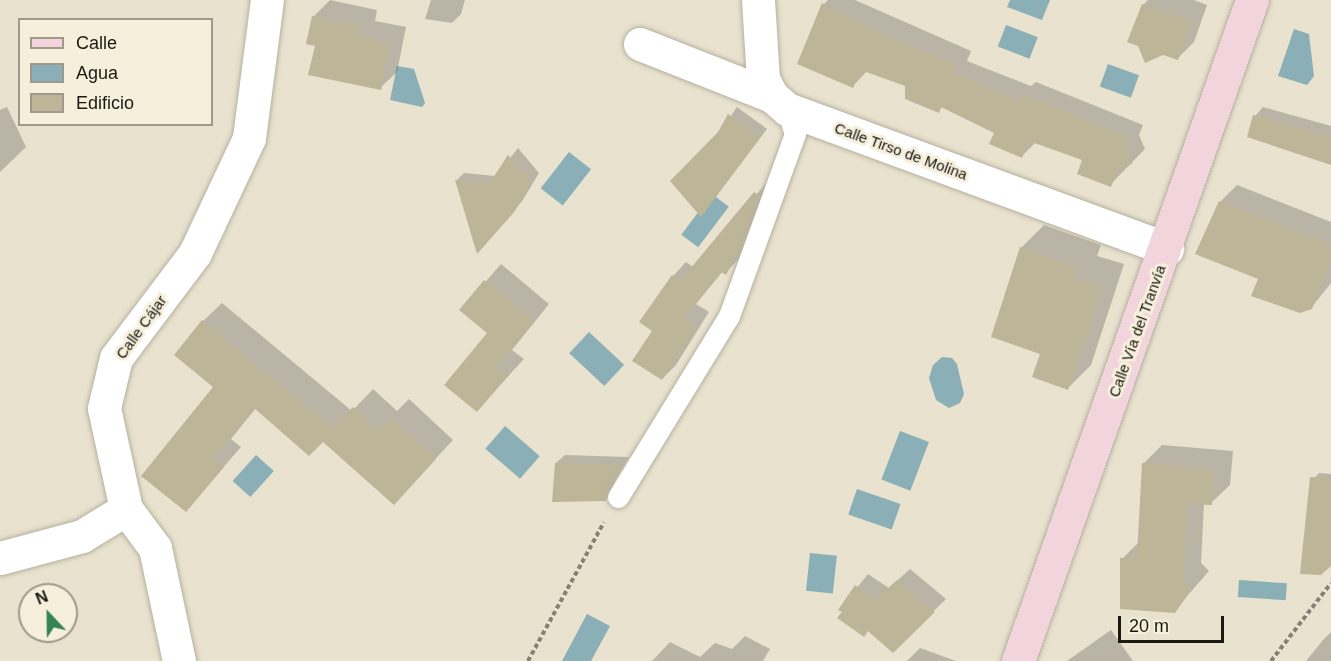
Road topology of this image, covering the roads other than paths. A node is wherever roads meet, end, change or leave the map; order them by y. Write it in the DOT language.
graph roads {
  1 [pos="267,0"];
  2 [pos="758,0"];
  3 [pos="1252,0"];
  4 [pos="640,44"];
  5 [pos="779,102"];
  6 [pos="1167,249"];
  7 [pos="618,497"];
  8 [pos="126,509"];
  9 [pos="0,558"];
  10 [pos="179,661"];
  11 [pos="1018,661"];
  1 -- 8 [label="street, Calle Cájar"];
  2 -- 5 [label="street"];
  3 -- 6 [label="street, Calle Vía del Tranvía"];
  4 -- 5 [label="street, Calle Tirso de Molina"];
  5 -- 6 [label="street, Calle Tirso de Molina"];
  5 -- 7 [label="lane"];
  6 -- 11 [label="street, Calle Vía del Tranvía"];
  8 -- 9 [label="street"];
  8 -- 10 [label="street, Calle Cájar"];
}
